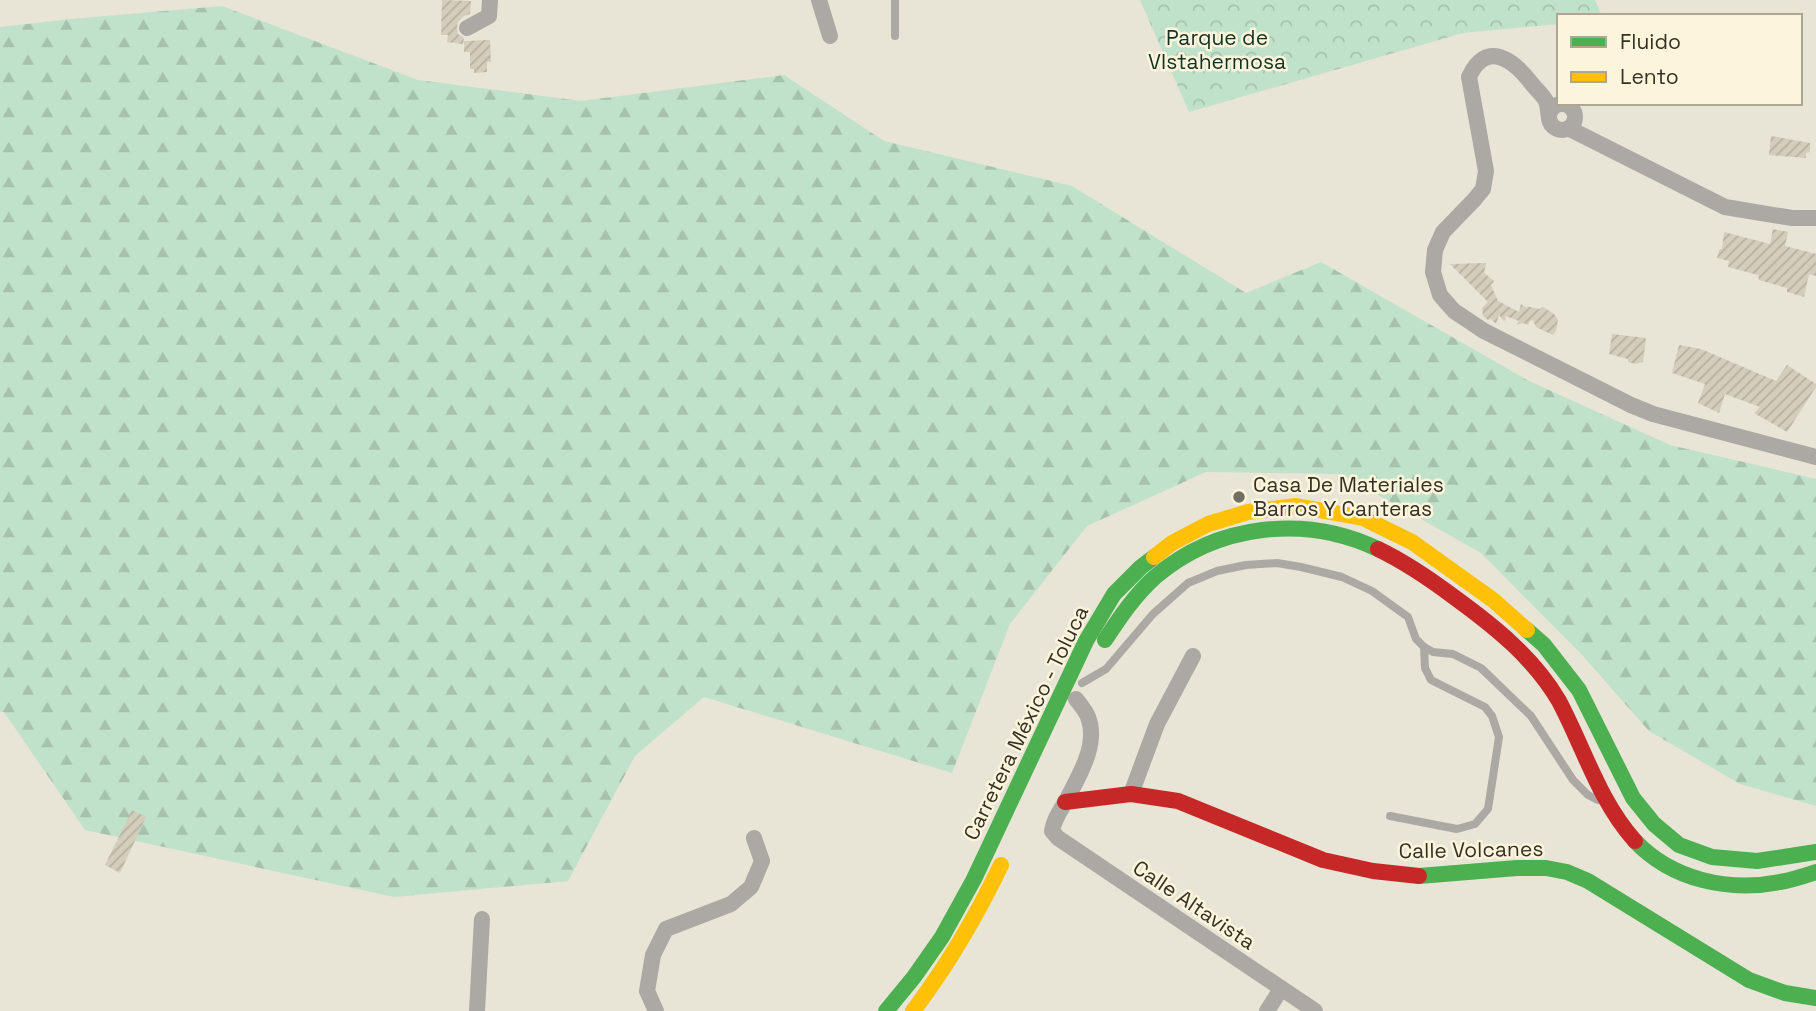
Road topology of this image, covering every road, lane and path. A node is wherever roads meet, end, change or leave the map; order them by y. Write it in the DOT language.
graph roads {
  1 [pos="491,0"];
  2 [pos="819,0"];
  3 [pos="895,0"];
  4 [pos="467,28"];
  5 [pos="830,36"];
  6 [pos="895,36"];
  7 [pos="1558,105"];
  8 [pos="1568,105"];
  9 [pos="1549,118"];
  10 [pos="1570,128"];
  11 [pos="1816,218"];
  12 [pos="1816,457"];
  13 [pos="1424,647"];
  14 [pos="1193,656"];
  15 [pos="1076,697"];
  16 [pos="1131,794"];
  17 [pos="1065,802"];
  18 [pos="1610,806"];
  19 [pos="1390,816"];
  20 [pos="754,838"];
  21 [pos="1010,845"];
  22 [pos="1816,852"];
  23 [pos="1816,872"];
  24 [pos="482,919"];
  25 [pos="1281,989"];
  26 [pos="1816,998"];
  27 [pos="477,1011"];
  28 [pos="656,1011"];
  29 [pos="886,1011"];
  30 [pos="914,1011"];
  31 [pos="1267,1011"];
  32 [pos="1315,1011"];
  1 -- 4 [label="street"];
  2 -- 5 [label="street"];
  3 -- 6 [label="lane"];
  7 -- 9 [label="street"];
  8 -- 10 [label="street"];
  9 -- 10 [label="street"];
  9 -- 12 [label="street"];
  10 -- 11 [label="street"];
  13 -- 15 [label="lane"];
  13 -- 18 [label="lane"];
  13 -- 19 [label="lane"];
  14 -- 16 [label="street"];
  15 -- 17 [label="street"];
  15 -- 18 [label="main road, Carretera México - Toluca"];
  16 -- 17 [label="main road, Calle Volcanes"];
  16 -- 26 [label="main road, Calle Volcanes"];
  17 -- 25 [label="street, Calle Altavista"];
  18 -- 23 [label="main road, Carretera México - Toluca"];
  20 -- 28 [label="street"];
  21 -- 30 [label="main road, Carretera México - Toluca"];
  22 -- 29 [label="main road, Carretera México - Toluca"];
  24 -- 27 [label="street"];
  25 -- 31 [label="street"];
  25 -- 32 [label="street, Calle Altavista"];
}
